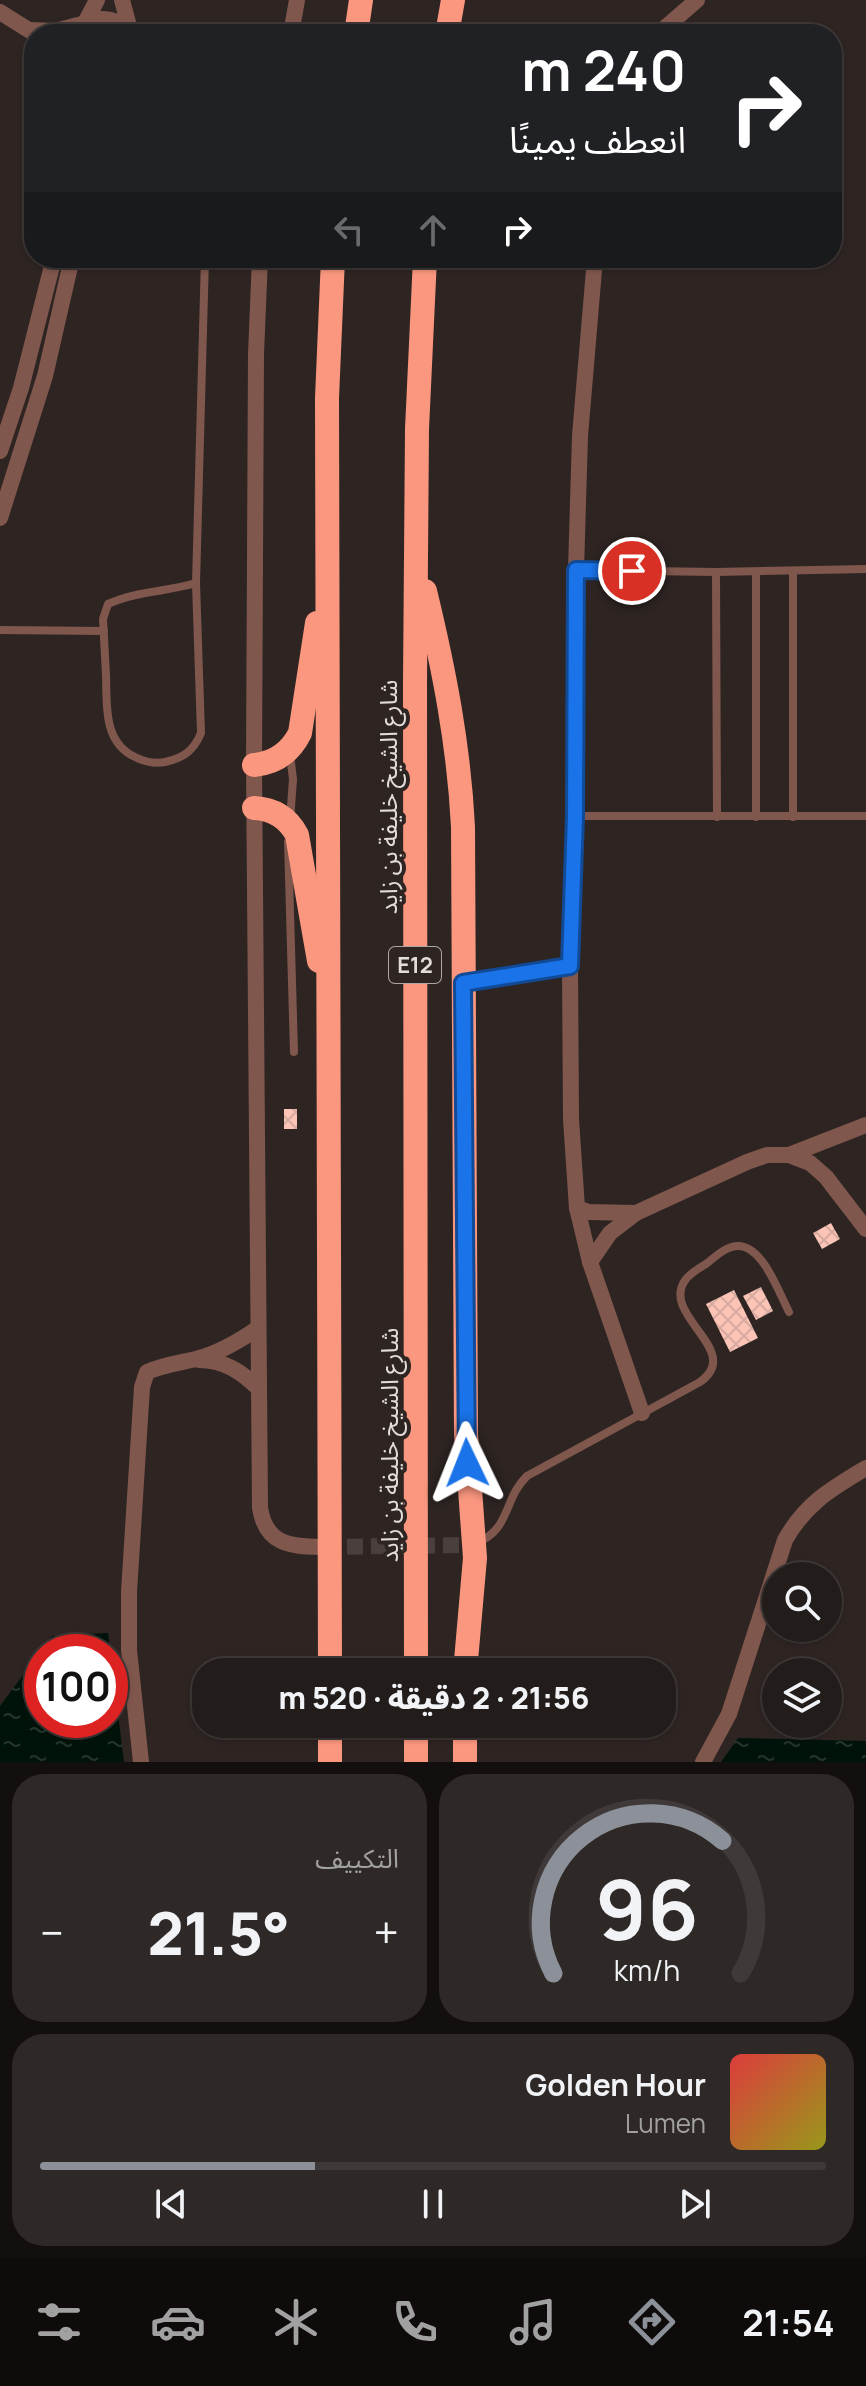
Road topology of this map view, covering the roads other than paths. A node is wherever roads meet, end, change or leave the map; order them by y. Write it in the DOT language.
graph roads {
  1 [pos="97,0"];
  2 [pos="122,0"];
  3 [pos="297,0"];
  4 [pos="361,0"];
  5 [pos="453,0"];
  6 [pos="697,0"];
  7 [pos="0,12"];
  8 [pos="80,24"];
  9 [pos="87,24"];
  10 [pos="122,24"];
  11 [pos="130,24"];
  12 [pos="293,24"];
  13 [pos="357,24"];
  14 [pos="449,24"];
  15 [pos="669,24"];
  16 [pos="24,27"];
  17 [pos="51,268"];
  18 [pos="70,268"];
  19 [pos="205,268"];
  20 [pos="260,268"];
  21 [pos="333,268"];
  22 [pos="425,268"];
  23 [pos="594,268"];
  24 [pos="0,451"];
  25 [pos="0,518"];
  26 [pos="417,554"];
  27 [pos="866,569"];
  28 [pos="576,570"];
  29 [pos="793,571"];
  30 [pos="716,572"];
  31 [pos="756,572"];
  32 [pos="328,582"];
  33 [pos="196,583"];
  34 [pos="0,630"];
  35 [pos="104,631"];
  36 [pos="289,750"];
  37 [pos="254,765"];
  38 [pos="254,808"];
  39 [pos="575,816"];
  40 [pos="866,816"];
  41 [pos="717,817"];
  42 [pos="756,817"];
  43 [pos="793,817"];
  44 [pos="290,824"];
  45 [pos="570,966"];
  46 [pos="463,983"];
  47 [pos="329,1001"];
  48 [pos="294,1052"];
  49 [pos="866,1125"];
  50 [pos="789,1155"];
  51 [pos="577,1208"];
  52 [pos="636,1213"];
  53 [pos="866,1229"];
  54 [pos="590,1262"];
  55 [pos="789,1312"];
  56 [pos="258,1328"];
  57 [pos="194,1359"];
  58 [pos="259,1389"];
  59 [pos="642,1413"];
  60 [pos="866,1468"];
  61 [pos="471,1544"];
  62 [pos="321,1547"];
  63 [pos="330,1658"];
  64 [pos="416,1658"];
  65 [pos="466,1658"];
  66 [pos="330,1738"];
  67 [pos="416,1738"];
  68 [pos="465,1738"];
  69 [pos="141,1762"];
  70 [pos="330,1762"];
  71 [pos="416,1762"];
  72 [pos="465,1762"];
  73 [pos="703,1762"];
  1 -- 8 [label="street"];
  2 -- 11 [label="street"];
  3 -- 12 [label="street"];
  4 -- 13 [label="highway"];
  5 -- 14 [label="highway"];
  6 -- 15 [label="street"];
  7 -- 16 [label="street"];
  9 -- 10 [label="street"];
  17 -- 24 [label="street"];
  18 -- 25 [label="street"];
  19 -- 33 [label="lane"];
  20 -- 37 [label="street"];
  21 -- 32 [label="highway"];
  22 -- 26 [label="highway, شارع الشيخ خليفة بن زايد / E12"];
  23 -- 28 [label="street"];
  26 -- 46 [label="highway"];
  26 -- 64 [label="highway, شارع الشيخ خليفة بن زايد / E12"];
  27 -- 29 [label="lane"];
  28 -- 30 [label="lane"];
  28 -- 39 [label="street"];
  29 -- 31 [label="lane"];
  29 -- 43 [label="lane"];
  30 -- 31 [label="lane"];
  30 -- 41 [label="lane"];
  31 -- 42 [label="lane"];
  32 -- 36 [label="highway"];
  32 -- 47 [label="highway"];
  33 -- 35 [label="lane"];
  33 -- 35 [label="lane"];
  34 -- 35 [label="lane"];
  36 -- 37 [label="highway"];
  36 -- 44 [label="lane"];
  37 -- 38 [label="street"];
  38 -- 44 [label="highway"];
  38 -- 56 [label="street"];
  39 -- 41 [label="lane"];
  39 -- 45 [label="street"];
  40 -- 43 [label="lane"];
  41 -- 42 [label="lane"];
  42 -- 43 [label="lane"];
  44 -- 47 [label="highway"];
  44 -- 48 [label="lane"];
  45 -- 46 [label="street"];
  45 -- 51 [label="street"];
  46 -- 61 [label="highway"];
  47 -- 63 [label="highway"];
  49 -- 50 [label="street"];
  50 -- 52 [label="street"];
  50 -- 53 [label="street"];
  51 -- 52 [label="street"];
  51 -- 54 [label="street"];
  52 -- 54 [label="street"];
  54 -- 59 [label="street"];
  55 -- 59 [label="lane"];
  56 -- 57 [label="street"];
  56 -- 58 [label="street"];
  57 -- 58 [label="street"];
  57 -- 69 [label="street"];
  58 -- 62 [label="street"];
  59 -- 61 [label="lane"];
  60 -- 73 [label="street"];
  61 -- 65 [label="highway"];
  66 -- 70 [label="highway"];
  67 -- 71 [label="highway"];
  68 -- 72 [label="highway"];
}
